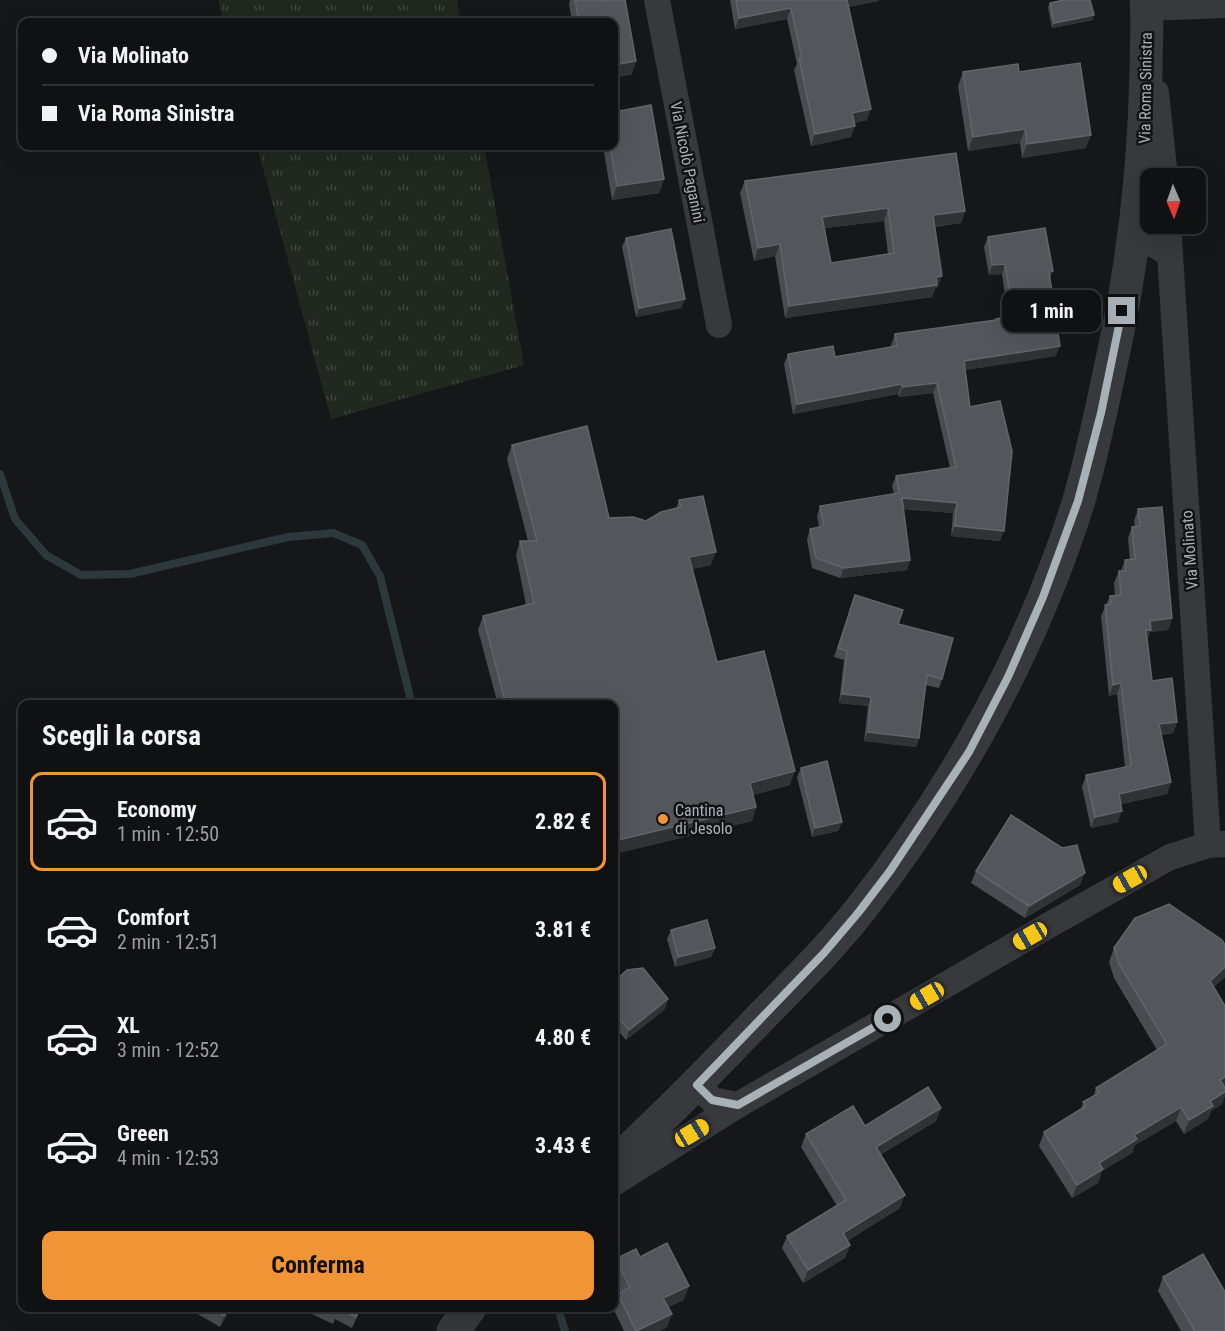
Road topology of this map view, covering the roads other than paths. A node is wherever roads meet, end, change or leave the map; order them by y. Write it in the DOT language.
graph roads {
  1 [pos="657,0"];
  2 [pos="1146,4"];
  3 [pos="1225,5"];
  4 [pos="1164,168"];
  5 [pos="1169,234"];
  6 [pos="1134,240"];
  7 [pos="1170,255"];
  8 [pos="719,325"];
  9 [pos="1216,845"];
  10 [pos="697,1085"];
  11 [pos="738,1105"];
  12 [pos="618,1159"];
  13 [pos="618,1180"];
  14 [pos="467,1312"];
  15 [pos="453,1331"];
  1 -- 8 [label="street, Via Nicolò Paganini"];
  2 -- 3 [label="street"];
  2 -- 4 [label="street"];
  2 -- 6 [label="street, Via Roma Sinistra"];
  5 -- 7 [label="street, Via Molinato"];
  6 -- 7 [label="street"];
  6 -- 10 [label="street, Via Roma Sinistra"];
  7 -- 9 [label="street, Via Molinato"];
  9 -- 11 [label="street, Via Molinato"];
  10 -- 11 [label="street"];
  10 -- 12 [label="street, Via Roma Sinistra"];
  11 -- 13 [label="street, Via Molinato"];
  14 -- 15 [label="street"];
}
